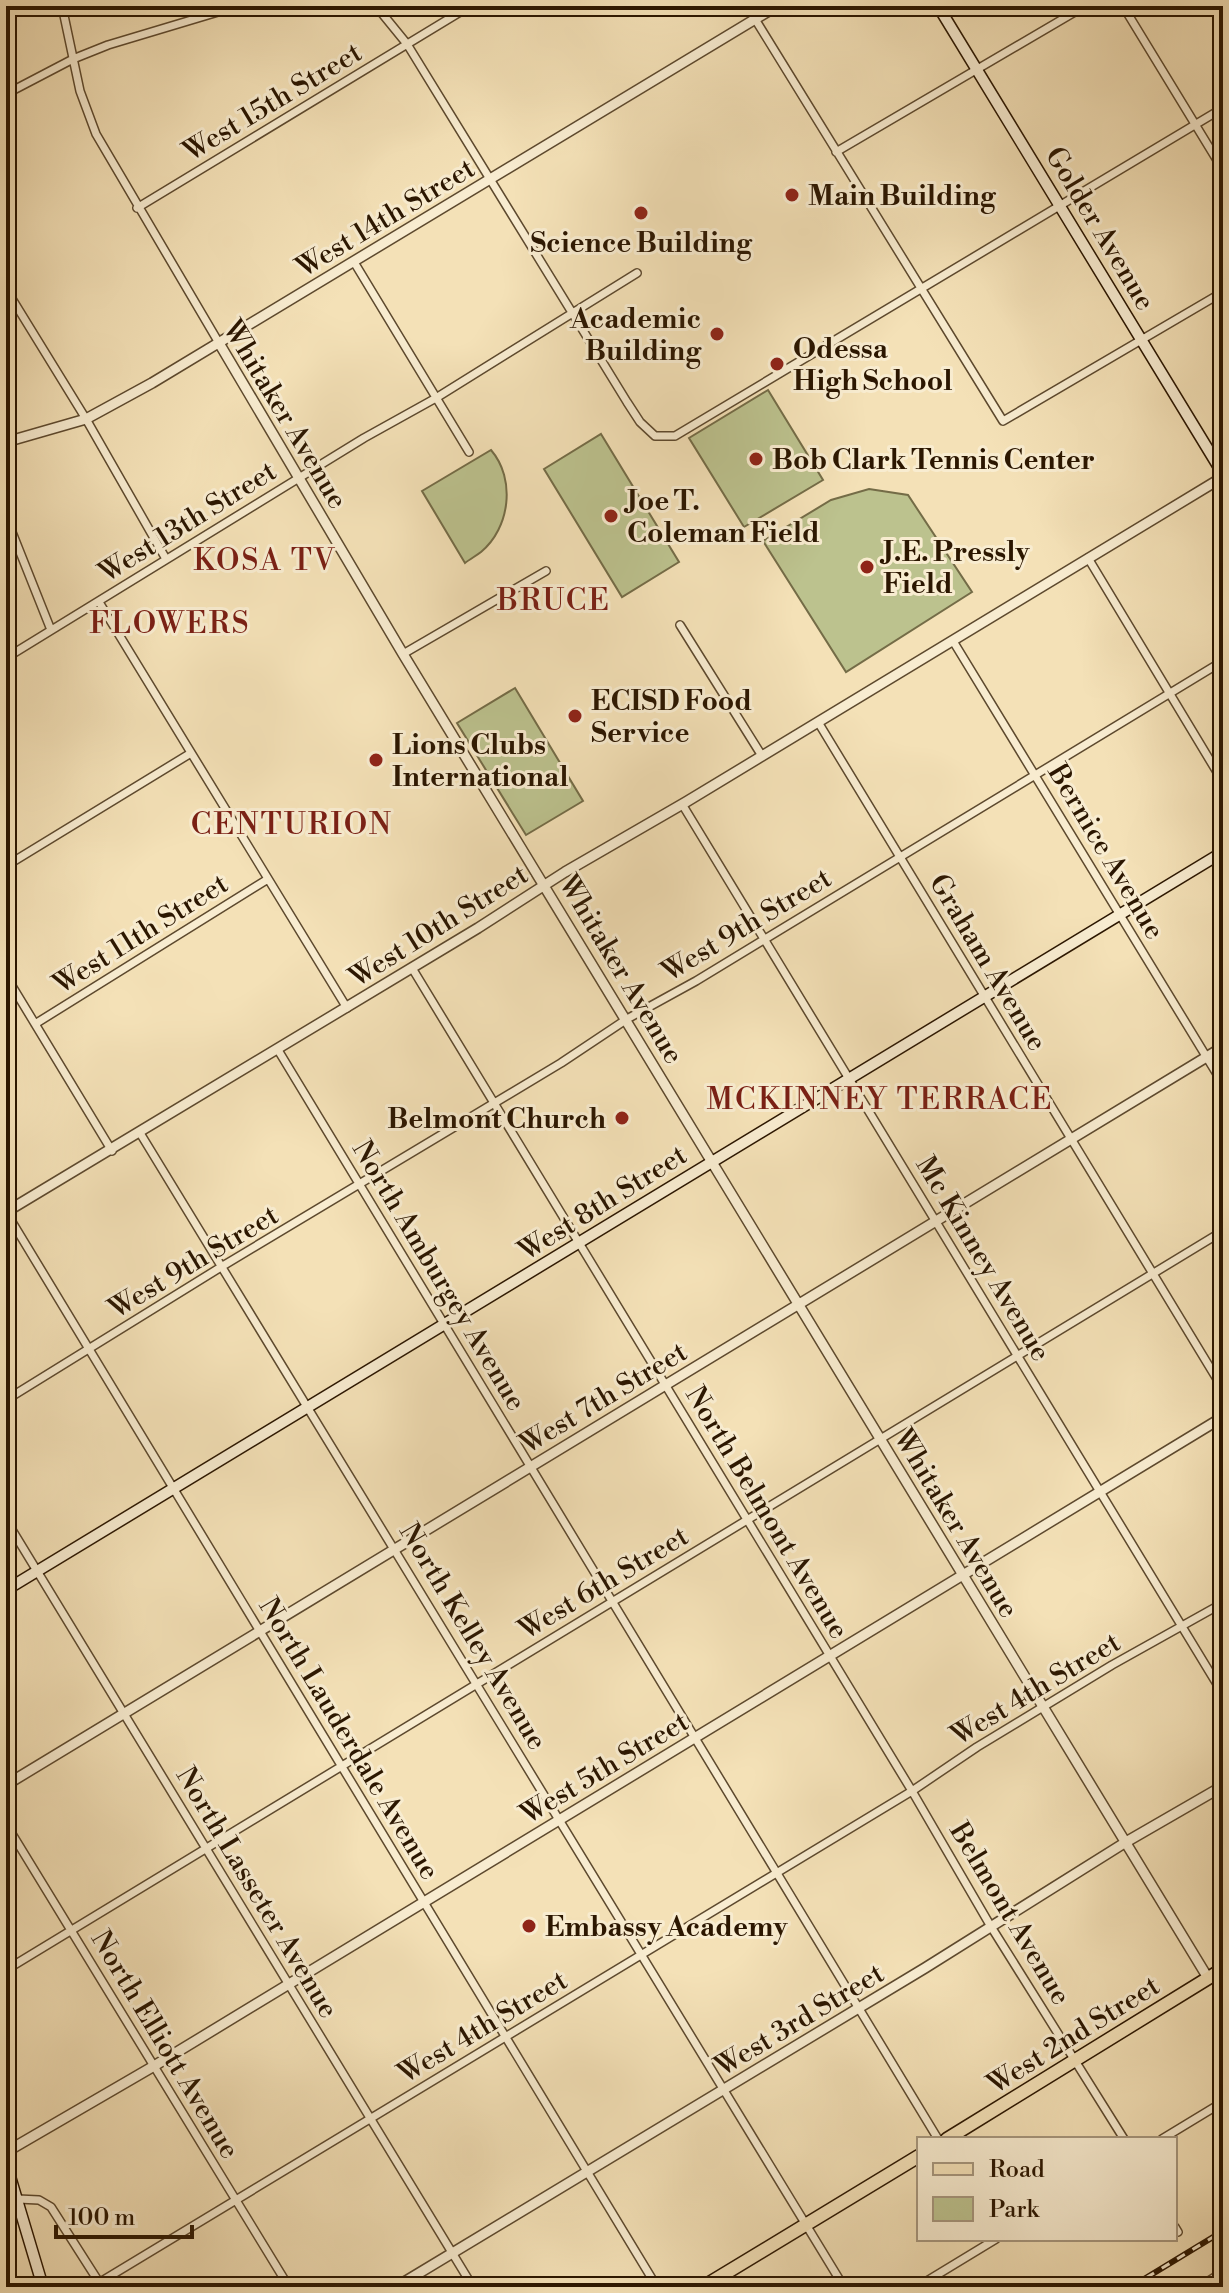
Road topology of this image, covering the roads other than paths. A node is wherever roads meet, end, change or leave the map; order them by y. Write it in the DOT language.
graph roads {
  1 [pos="62,6"];
  2 [pos="238,6"];
  3 [pos="376,6"];
  4 [pos="470,6"];
  5 [pos="747,6"];
  6 [pos="777,6"];
  7 [pos="938,6"];
  8 [pos="1085,6"];
  9 [pos="1123,6"];
  10 [pos="755,19"];
  11 [pos="407,44"];
  12 [pos="73,59"];
  13 [pos="977,69"];
  14 [pos="6,94"];
  15 [pos="1223,108"];
  16 [pos="1195,125"];
  17 [pos="836,152"];
  18 [pos="1223,170"];
  19 [pos="492,178"];
  20 [pos="1060,207"];
  21 [pos="137,208"];
  22 [pos="354,262"];
  23 [pos="637,273"];
  24 [pos="923,288"];
  25 [pos="6,289"];
  26 [pos="1223,292"];
  27 [pos="573,312"];
  28 [pos="1142,341"];
  29 [pos="219,343"];
  30 [pos="436,398"];
  31 [pos="86,419"];
  32 [pos="6,442"];
  33 [pos="469,452"];
  34 [pos="1223,476"];
  35 [pos="298,477"];
  36 [pos="6,517"];
  37 [pos="1088,558"];
  38 [pos="166,559"];
  39 [pos="546,571"];
  40 [pos="99,602"];
  41 [pos="680,625"];
  42 [pos="51,630"];
  43 [pos="953,641"];
  44 [pos="403,654"];
  45 [pos="6,658"];
  46 [pos="1223,661"];
  47 [pos="1170,693"];
  48 [pos="818,722"];
  49 [pos="191,753"];
  50 [pos="762,756"];
  51 [pos="1035,775"];
  52 [pos="1223,782"];
  53 [pos="682,804"];
  54 [pos="1223,852"];
  55 [pos="900,857"];
  56 [pos="6,866"];
  57 [pos="268,879"];
  58 [pos="545,885"];
  59 [pos="1120,915"];
  60 [pos="764,939"];
  61 [pos="412,968"];
  62 [pos="6,976"];
  63 [pos="985,997"];
  64 [pos="347,1008"];
  65 [pos="627,1019"];
  66 [pos="35,1024"];
  67 [pos="1223,1047"];
  68 [pos="278,1050"];
  69 [pos="1206,1057"];
  70 [pos="849,1079"];
  71 [pos="1223,1084"];
  72 [pos="494,1104"];
  73 [pos="140,1133"];
  74 [pos="1071,1139"];
  75 [pos="112,1151"];
  76 [pos="713,1162"];
  77 [pos="360,1185"];
  78 [pos="6,1212"];
  79 [pos="935,1221"];
  80 [pos="1223,1231"];
  81 [pos="578,1244"];
  82 [pos="221,1267"];
  83 [pos="1153,1274"];
  84 [pos="799,1302"];
  85 [pos="443,1326"];
  86 [pos="89,1349"];
  87 [pos="1017,1356"];
  88 [pos="665,1385"];
  89 [pos="1223,1389"];
  90 [pos="6,1400"];
  91 [pos="309,1408"];
  92 [pos="1223,1417"];
  93 [pos="880,1438"];
  94 [pos="530,1467"];
  95 [pos="175,1490"];
  96 [pos="1100,1492"];
  97 [pos="6,1520"];
  98 [pos="747,1520"];
  99 [pos="395,1549"];
  100 [pos="38,1572"];
  101 [pos="963,1573"];
  102 [pos="6,1590"];
  103 [pos="612,1602"];
  104 [pos="1223,1603"];
  105 [pos="1182,1628"];
  106 [pos="259,1631"];
  107 [pos="830,1656"];
  108 [pos="477,1684"];
  109 [pos="1223,1694"];
  110 [pos="1044,1707"];
  111 [pos="124,1713"];
  112 [pos="695,1738"];
  113 [pos="341,1766"];
  114 [pos="6,1785"];
  115 [pos="1223,1786"];
  116 [pos="912,1791"];
  117 [pos="560,1819"];
  118 [pos="6,1824"];
  119 [pos="1126,1842"];
  120 [pos="206,1848"];
  121 [pos="777,1873"];
  122 [pos="424,1902"];
  123 [pos="990,1925"];
  124 [pos="71,1930"];
  125 [pos="642,1954"];
  126 [pos="1223,1969"];
  127 [pos="6,1970"];
  128 [pos="1208,1978"];
  129 [pos="289,1984"];
  130 [pos="859,2008"];
  131 [pos="505,2037"];
  132 [pos="1076,2060"];
  133 [pos="154,2066"];
  134 [pos="724,2089"];
  135 [pos="1223,2102"];
  136 [pos="371,2119"];
  137 [pos="937,2137"];
  138 [pos="950,2137"];
  139 [pos="1123,2137"];
  140 [pos="1165,2137"];
  141 [pos="6,2152"];
  142 [pos="917,2157"];
  143 [pos="6,2163"];
  144 [pos="587,2172"];
  145 [pos="18,2199"];
  146 [pos="236,2200"];
  147 [pos="806,2224"];
  148 [pos="993,2241"];
  149 [pos="452,2253"];
  150 [pos="1223,2273"];
  151 [pos="98,2285"];
  152 [pos="43,2287"];
  153 [pos="289,2287"];
  154 [pos="396,2287"];
  155 [pos="473,2287"];
  156 [pos="657,2287"];
  157 [pos="703,2287"];
  158 [pos="844,2287"];
  159 [pos="917,2287"];
  160 [pos="1201,2287"];
  1 -- 12 [label="street, Whitaker Avenue"];
  2 -- 12 [label="street"];
  3 -- 11 [label="street"];
  4 -- 11 [label="street, West 15th Street"];
  5 -- 10 [label="street"];
  6 -- 10 [label="street, West 14th Street"];
  7 -- 13 [label="main road, Golder Avenue"];
  8 -- 13 [label="street"];
  9 -- 16 [label="street"];
  10 -- 17 [label="street"];
  10 -- 19 [label="street, West 14th Street"];
  11 -- 19 [label="street"];
  11 -- 21 [label="street, West 15th Street"];
  12 -- 14 [label="street"];
  12 -- 21 [label="street, Whitaker Avenue"];
  13 -- 17 [label="street"];
  13 -- 20 [label="main road, Golder Avenue"];
  15 -- 16 [label="street"];
  16 -- 18 [label="street"];
  16 -- 20 [label="street"];
  17 -- 24 [label="street"];
  19 -- 22 [label="street, West 14th Street"];
  19 -- 27 [label="street"];
  20 -- 24 [label="street"];
  20 -- 28 [label="main road, Golder Avenue"];
  21 -- 29 [label="street, Whitaker Avenue"];
  22 -- 29 [label="street, West 14th Street"];
  22 -- 30 [label="street"];
  23 -- 27 [label="street, West 13th Street"];
  24 -- 27 [label="street"];
  24 -- 28 [label="street"];
  25 -- 31 [label="street"];
  26 -- 28 [label="street"];
  27 -- 30 [label="street, West 13th Street"];
  28 -- 34 [label="main road, Golder Avenue"];
  29 -- 31 [label="street, West 14th Street"];
  29 -- 35 [label="street, Whitaker Avenue"];
  30 -- 33 [label="street"];
  30 -- 35 [label="street, West 13th Street"];
  31 -- 32 [label="street, West 14th Street"];
  31 -- 38 [label="street"];
  34 -- 37 [label="street, West 10th Street"];
  35 -- 38 [label="street, West 13th Street"];
  35 -- 44 [label="street, Whitaker Avenue"];
  36 -- 42 [label="street"];
  37 -- 43 [label="street, West 10th Street"];
  37 -- 47 [label="street"];
  38 -- 40 [label="street, West 13th Street"];
  39 -- 44 [label="street"];
  40 -- 42 [label="street, West 13th Street"];
  40 -- 49 [label="street"];
  41 -- 50 [label="street"];
  42 -- 45 [label="street, West 13th Street"];
  43 -- 48 [label="street, West 10th Street"];
  43 -- 51 [label="street, Bernice Avenue"];
  44 -- 58 [label="street, Whitaker Avenue"];
  46 -- 47 [label="street, West 9th Street"];
  47 -- 51 [label="street, West 9th Street"];
  47 -- 52 [label="street"];
  48 -- 50 [label="street, West 10th Street"];
  48 -- 55 [label="street, Graham Avenue"];
  49 -- 56 [label="street"];
  49 -- 57 [label="street"];
  50 -- 53 [label="street, West 10th Street"];
  51 -- 55 [label="street, West 9th Street"];
  51 -- 59 [label="street, Bernice Avenue"];
  53 -- 58 [label="street, West 10th Street"];
  53 -- 60 [label="street, Mc Kinney Avenue"];
  54 -- 59 [label="main road, West 8th Street"];
  55 -- 60 [label="street, West 9th Street"];
  55 -- 63 [label="street, Graham Avenue"];
  57 -- 64 [label="street"];
  57 -- 66 [label="street, West 11th Street"];
  58 -- 61 [label="street, West 10th Street"];
  58 -- 65 [label="street, Whitaker Avenue"];
  59 -- 63 [label="main road, West 8th Street"];
  59 -- 69 [label="street, Bernice Avenue"];
  60 -- 65 [label="street, West 9th Street"];
  60 -- 70 [label="street, Mc Kinney Avenue"];
  61 -- 64 [label="street, West 10th Street"];
  61 -- 72 [label="street, North Belmont Avenue"];
  62 -- 66 [label="street"];
  63 -- 70 [label="main road, West 8th Street"];
  63 -- 74 [label="street, Graham Avenue"];
  64 -- 68 [label="street, West 10th Street"];
  65 -- 72 [label="street, West 9th Street"];
  65 -- 76 [label="street, Whitaker Avenue"];
  66 -- 75 [label="street"];
  67 -- 69 [label="street, West 7th Street"];
  68 -- 73 [label="street, West 10th Street"];
  68 -- 77 [label="street, North Amburgey Avenue"];
  69 -- 71 [label="street, Bernice Avenue"];
  69 -- 74 [label="street, West 7th Street"];
  70 -- 76 [label="main road, West 8th Street"];
  70 -- 79 [label="street, Mc Kinney Avenue"];
  72 -- 77 [label="street, West 9th Street"];
  72 -- 81 [label="street, North Belmont Avenue"];
  73 -- 75 [label="street, West 10th Street"];
  73 -- 82 [label="street, North Kelley Avenue"];
  74 -- 79 [label="street, West 7th Street"];
  74 -- 83 [label="street, Graham Avenue"];
  75 -- 78 [label="street, West 10th Street"];
  76 -- 81 [label="main road, West 8th Street"];
  76 -- 84 [label="street, Whitaker Avenue"];
  77 -- 82 [label="street, West 9th Street"];
  77 -- 85 [label="street, North Amburgey Avenue"];
  78 -- 86 [label="street, North Lauderdale Avenue"];
  79 -- 84 [label="street, West 7th Street"];
  79 -- 87 [label="street, Mc Kinney Avenue"];
  80 -- 83 [label="street, West 6th Street"];
  81 -- 85 [label="main road, West 8th Street"];
  81 -- 88 [label="street, North Belmont Avenue"];
  82 -- 86 [label="street, West 9th Street"];
  82 -- 91 [label="street, North Kelley Avenue"];
  83 -- 87 [label="street, West 6th Street"];
  83 -- 89 [label="street, Graham Avenue"];
  84 -- 88 [label="street, West 7th Street"];
  84 -- 93 [label="street, Whitaker Avenue"];
  85 -- 91 [label="main road, West 8th Street"];
  85 -- 94 [label="street, North Amburgey Avenue"];
  86 -- 90 [label="street, West 9th Street"];
  86 -- 95 [label="street, North Lauderdale Avenue"];
  87 -- 93 [label="street, West 6th Street"];
  87 -- 96 [label="street, Mc Kinney Avenue"];
  88 -- 94 [label="street, West 7th Street"];
  88 -- 98 [label="street, North Belmont Avenue"];
  91 -- 95 [label="main road, West 8th Street"];
  91 -- 99 [label="street, North Kelley Avenue"];
  92 -- 96 [label="street, West 5th Street"];
  93 -- 98 [label="street, West 6th Street"];
  93 -- 101 [label="street, Whitaker Avenue"];
  94 -- 99 [label="street, West 7th Street"];
  94 -- 103 [label="street, North Amburgey Avenue"];
  95 -- 100 [label="main road, West 8th Street"];
  95 -- 106 [label="street, North Lauderdale Avenue"];
  96 -- 101 [label="street, West 5th Street"];
  96 -- 105 [label="street, Mc Kinney Avenue"];
  97 -- 100 [label="street, North Lasseter Avenue"];
  98 -- 103 [label="street, West 6th Street"];
  98 -- 107 [label="street, North Belmont Avenue"];
  99 -- 106 [label="street, West 7th Street"];
  99 -- 108 [label="street, North Kelley Avenue"];
  100 -- 102 [label="main road, West 8th Street"];
  100 -- 111 [label="street, North Lasseter Avenue"];
  101 -- 107 [label="street, West 5th Street"];
  101 -- 110 [label="street, Whitaker Avenue"];
  103 -- 108 [label="street, West 6th Street"];
  103 -- 112 [label="street, North Amburgey Avenue"];
  104 -- 105 [label="street, West 4th Street"];
  105 -- 109 [label="street, Mc Kinney Avenue"];
  105 -- 110 [label="street, West 4th Street"];
  106 -- 111 [label="street, West 7th Street"];
  106 -- 113 [label="street, North Lauderdale Avenue"];
  107 -- 112 [label="street, West 5th Street"];
  107 -- 116 [label="street, North Belmont Avenue"];
  108 -- 113 [label="street, West 6th Street"];
  108 -- 117 [label="street, North Kelley Avenue"];
  110 -- 116 [label="street, West 4th Street"];
  110 -- 119 [label="street, Whitaker Avenue"];
  111 -- 114 [label="street, West 7th Street"];
  111 -- 120 [label="street, North Lasseter Avenue"];
  112 -- 117 [label="street, West 5th Street"];
  112 -- 121 [label="street, North Amburgey Avenue"];
  113 -- 120 [label="street, West 6th Street"];
  113 -- 122 [label="street, North Lauderdale Avenue"];
  115 -- 119 [label="street, West 3rd Street"];
  116 -- 121 [label="street, West 4th Street"];
  116 -- 123 [label="street, Belmont Avenue"];
  117 -- 122 [label="street, West 5th Street"];
  117 -- 125 [label="street, North Kelley Avenue"];
  118 -- 124 [label="street, North Elliott Avenue"];
  119 -- 123 [label="street, West 3rd Street"];
  119 -- 128 [label="street, Whitaker Avenue"];
  120 -- 124 [label="street, West 6th Street"];
  120 -- 129 [label="street, North Lasseter Avenue"];
  121 -- 125 [label="street, West 4th Street"];
  121 -- 130 [label="street, North Amburgey Avenue"];
  122 -- 129 [label="street, West 5th Street"];
  122 -- 131 [label="street, North Lauderdale Avenue"];
  123 -- 130 [label="street, West 3rd Street"];
  123 -- 132 [label="street, Belmont Avenue"];
  124 -- 127 [label="street, West 6th Street"];
  124 -- 133 [label="street, North Elliott Avenue"];
  125 -- 131 [label="street, West 4th Street"];
  125 -- 134 [label="street, North Kelley Avenue"];
  126 -- 128 [label="main road, West 2nd Street"];
  128 -- 132 [label="main road, West 2nd Street"];
  129 -- 133 [label="street, West 5th Street"];
  129 -- 136 [label="street, North Lasseter Avenue"];
  130 -- 134 [label="street, West 3rd Street"];
  130 -- 137 [label="street, North Amburgey Avenue"];
  131 -- 136 [label="street, West 4th Street"];
  131 -- 144 [label="street, North Lauderdale Avenue"];
  132 -- 138 [label="main road, West 2nd Street"];
  132 -- 139 [label="street, Belmont Avenue"];
  133 -- 141 [label="street, West 5th Street"];
  133 -- 146 [label="street, North Elliott Avenue"];
  134 -- 144 [label="street, West 3rd Street"];
  134 -- 147 [label="street, North Kelley Avenue"];
  135 -- 140 [label="street"];
  136 -- 146 [label="street, West 4th Street"];
  136 -- 149 [label="street, North Lasseter Avenue"];
  142 -- 147 [label="main road"];
  143 -- 145 [label="main road"];
  144 -- 149 [label="street, West 3rd Street"];
  144 -- 156 [label="street, North Lauderdale Avenue"];
  145 -- 151 [label="street"];
  145 -- 152 [label="main road"];
  146 -- 151 [label="street, West 4th Street"];
  146 -- 153 [label="street, North Elliott Avenue"];
  147 -- 157 [label="main road"];
  147 -- 158 [label="street, North Kelley Avenue"];
  148 -- 159 [label="street"];
  149 -- 154 [label="street, West 3rd Street"];
  149 -- 155 [label="street, North Lasseter Avenue"];
  150 -- 160 [label="street"];
}
